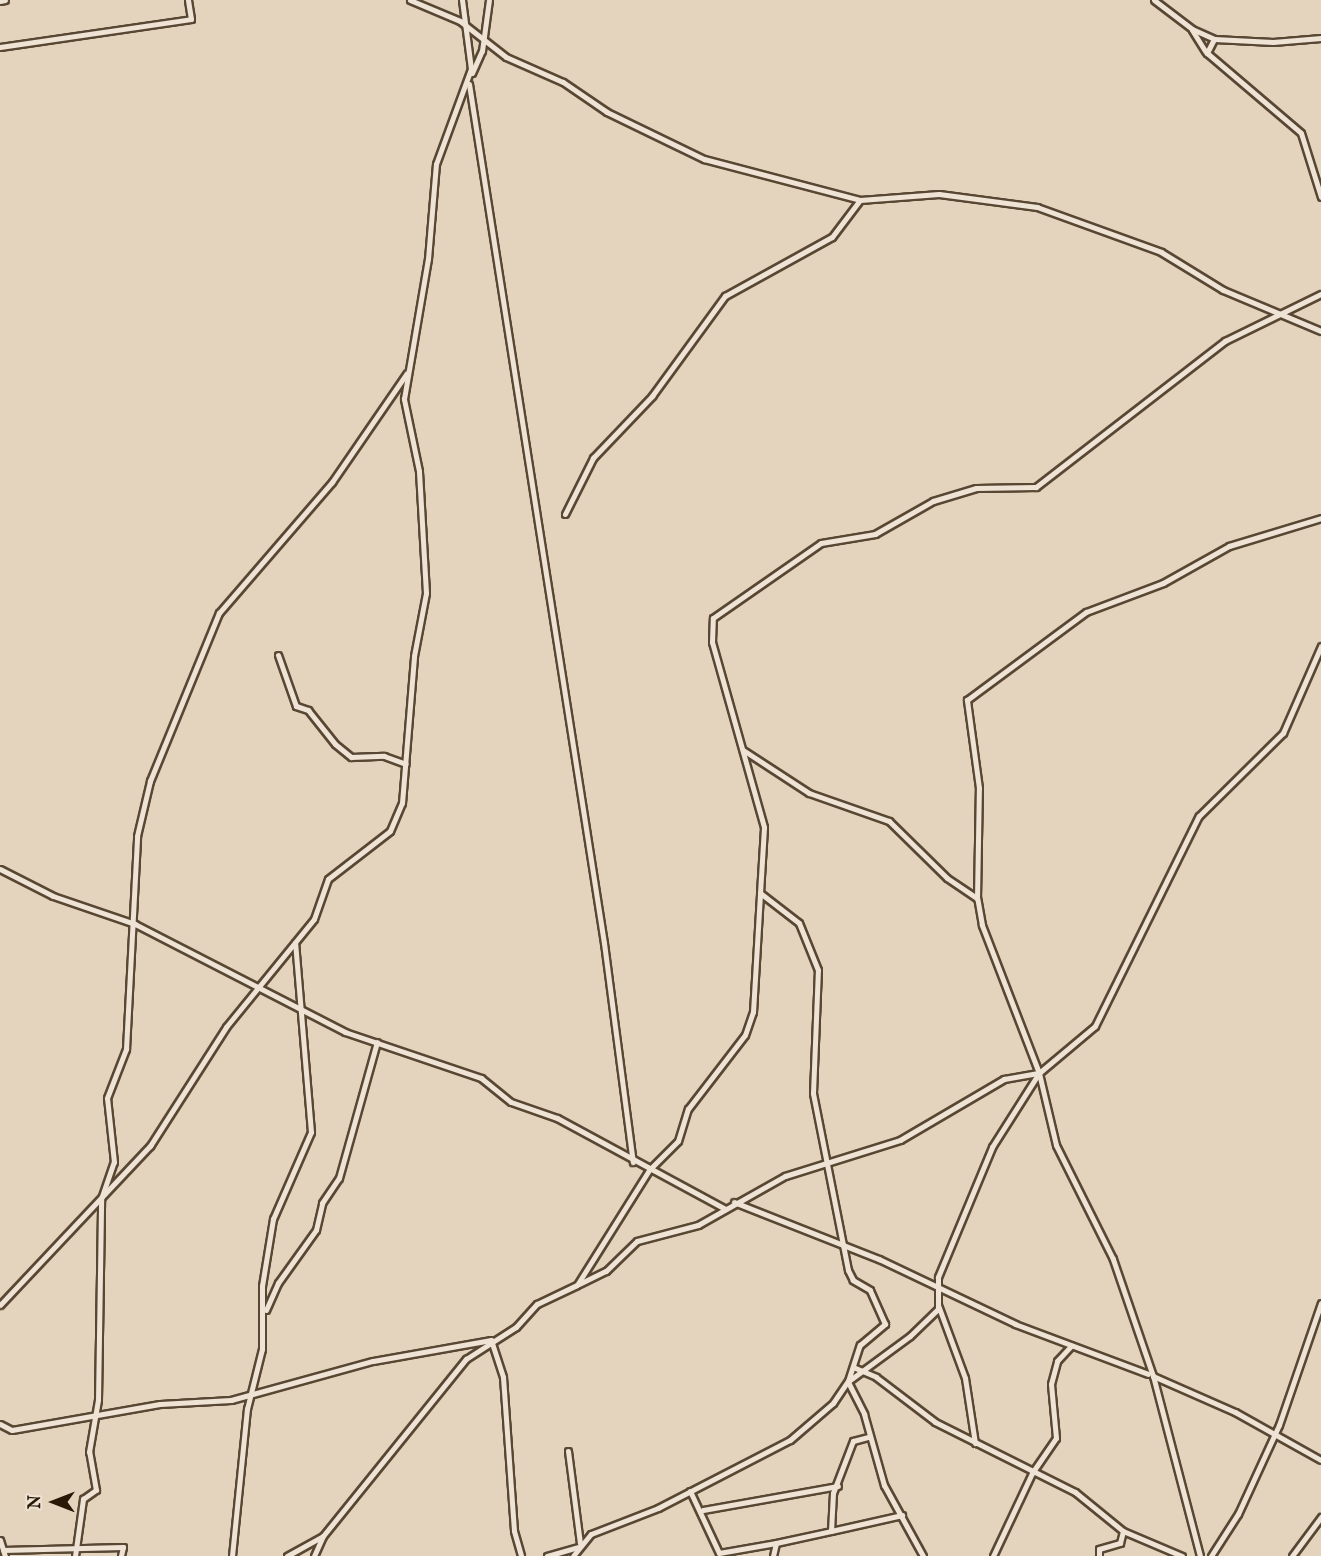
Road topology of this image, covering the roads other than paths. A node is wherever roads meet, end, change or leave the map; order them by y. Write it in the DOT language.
graph roads {
  1 [pos="5,0"];
  2 [pos="188,0"];
  3 [pos="410,0"];
  4 [pos="462,0"];
  5 [pos="489,0"];
  6 [pos="1154,0"];
  7 [pos="0,1"];
  8 [pos="466,27"];
  9 [pos="1192,30"];
  10 [pos="1321,38"];
  11 [pos="484,39"];
  12 [pos="1214,39"];
  13 [pos="0,47"];
  14 [pos="1205,51"];
  15 [pos="468,80"];
  16 [pos="1321,197"];
  17 [pos="860,200"];
  18 [pos="1321,294"];
  19 [pos="1284,316"];
  20 [pos="1321,331"];
  21 [pos="408,372"];
  22 [pos="565,514"];
  23 [pos="1321,518"];
  24 [pos="1321,525"];
  25 [pos="1321,646"];
  26 [pos="278,655"];
  27 [pos="743,750"];
  28 [pos="406,764"];
  29 [pos="0,869"];
  30 [pos="760,893"];
  31 [pos="977,898"];
  32 [pos="135,924"];
  33 [pos="295,942"];
  34 [pos="255,988"];
  35 [pos="302,1011"];
  36 [pos="377,1042"];
  37 [pos="1039,1072"];
  38 [pos="633,1162"];
  39 [pos="826,1166"];
  40 [pos="649,1170"];
  41 [pos="101,1199"];
  42 [pos="734,1202"];
  43 [pos="725,1209"];
  44 [pos="846,1247"];
  45 [pos="577,1286"];
  46 [pos="936,1289"];
  47 [pos="1321,1303"];
  48 [pos="0,1305"];
  49 [pos="938,1305"];
  50 [pos="266,1312"];
  51 [pos="491,1341"];
  52 [pos="1071,1346"];
  53 [pos="852,1367"];
  54 [pos="863,1371"];
  55 [pos="1151,1375"];
  56 [pos="848,1382"];
  57 [pos="252,1391"];
  58 [pos="96,1415"];
  59 [pos="0,1424"];
  60 [pos="1275,1432"];
  61 [pos="868,1437"];
  62 [pos="975,1443"];
  63 [pos="568,1451"];
  64 [pos="1321,1460"];
  65 [pos="1032,1473"];
  66 [pos="838,1486"];
  67 [pos="690,1491"];
  68 [pos="703,1510"];
  69 [pos="902,1515"];
  70 [pos="1321,1517"];
  71 [pos="831,1531"];
  72 [pos="1123,1531"];
  73 [pos="323,1536"];
  74 [pos="0,1540"];
  75 [pos="776,1543"];
  76 [pos="579,1545"];
  77 [pos="77,1549"];
  78 [pos="4,1553"];
  79 [pos="75,1556"];
  80 [pos="121,1556"];
  81 [pos="232,1556"];
  82 [pos="287,1556"];
  83 [pos="314,1556"];
  84 [pos="521,1556"];
  85 [pos="547,1556"];
  86 [pos="573,1556"];
  87 [pos="773,1556"];
  88 [pos="923,1556"];
  89 [pos="993,1556"];
  90 [pos="1099,1556"];
  91 [pos="1182,1556"];
  92 [pos="1200,1556"];
  93 [pos="1211,1556"];
  94 [pos="1292,1556"];
  1 -- 7 [label="street"];
  2 -- 13 [label="street"];
  3 -- 8 [label="street"];
  4 -- 8 [label="street"];
  5 -- 11 [label="street"];
  6 -- 9 [label="street"];
  8 -- 11 [label="street"];
  8 -- 15 [label="street"];
  9 -- 12 [label="street"];
  9 -- 14 [label="street"];
  10 -- 12 [label="street"];
  11 -- 15 [label="street"];
  11 -- 17 [label="street"];
  12 -- 14 [label="street"];
  14 -- 16 [label="street"];
  15 -- 21 [label="street"];
  15 -- 38 [label="street"];
  17 -- 19 [label="street"];
  17 -- 22 [label="street"];
  18 -- 19 [label="street"];
  19 -- 20 [label="street"];
  19 -- 27 [label="street"];
  21 -- 28 [label="street"];
  21 -- 32 [label="street"];
  23 -- 24 [label="street"];
  23 -- 31 [label="street"];
  25 -- 37 [label="street"];
  26 -- 28 [label="street"];
  27 -- 30 [label="street"];
  27 -- 31 [label="street"];
  28 -- 33 [label="street"];
  29 -- 32 [label="street"];
  30 -- 39 [label="street"];
  30 -- 40 [label="street"];
  31 -- 37 [label="street"];
  32 -- 34 [label="street"];
  32 -- 41 [label="street"];
  33 -- 34 [label="street"];
  33 -- 35 [label="street"];
  34 -- 35 [label="street"];
  34 -- 41 [label="street"];
  35 -- 36 [label="street"];
  35 -- 50 [label="street"];
  36 -- 38 [label="street"];
  36 -- 50 [label="street"];
  37 -- 39 [label="street"];
  37 -- 46 [label="street"];
  37 -- 55 [label="street"];
  38 -- 40 [label="street"];
  39 -- 42 [label="street"];
  39 -- 44 [label="street"];
  40 -- 43 [label="street"];
  40 -- 45 [label="street"];
  41 -- 48 [label="street"];
  41 -- 58 [label="street"];
  42 -- 43 [label="street"];
  42 -- 44 [label="street"];
  43 -- 45 [label="street"];
  44 -- 46 [label="street"];
  44 -- 53 [label="street"];
  45 -- 51 [label="street"];
  46 -- 49 [label="street"];
  46 -- 52 [label="street"];
  47 -- 60 [label="street"];
  49 -- 54 [label="street"];
  49 -- 62 [label="street"];
  50 -- 57 [label="street"];
  51 -- 57 [label="street"];
  51 -- 73 [label="street"];
  51 -- 84 [label="street"];
  52 -- 55 [label="street"];
  52 -- 65 [label="street"];
  53 -- 54 [label="street"];
  53 -- 56 [label="street"];
  54 -- 56 [label="street"];
  54 -- 62 [label="street"];
  55 -- 60 [label="street"];
  55 -- 92 [label="street"];
  56 -- 61 [label="street"];
  56 -- 67 [label="street"];
  57 -- 58 [label="street"];
  57 -- 81 [label="street"];
  58 -- 59 [label="street"];
  58 -- 77 [label="street"];
  60 -- 64 [label="street"];
  60 -- 93 [label="street"];
  61 -- 66 [label="street"];
  61 -- 69 [label="street"];
  62 -- 65 [label="street"];
  63 -- 76 [label="street"];
  65 -- 72 [label="street"];
  65 -- 89 [label="street"];
  66 -- 68 [label="street"];
  66 -- 71 [label="street"];
  67 -- 68 [label="street"];
  67 -- 76 [label="street"];
  68 -- 75 [label="street"];
  69 -- 71 [label="street"];
  69 -- 88 [label="street"];
  70 -- 94 [label="street"];
  71 -- 75 [label="street"];
  72 -- 90 [label="street"];
  72 -- 91 [label="street"];
  73 -- 82 [label="street"];
  73 -- 83 [label="street"];
  74 -- 78 [label="street"];
  75 -- 87 [label="street"];
  76 -- 85 [label="street"];
  76 -- 86 [label="street"];
  77 -- 78 [label="street"];
  77 -- 79 [label="street"];
  77 -- 80 [label="street"];
}
